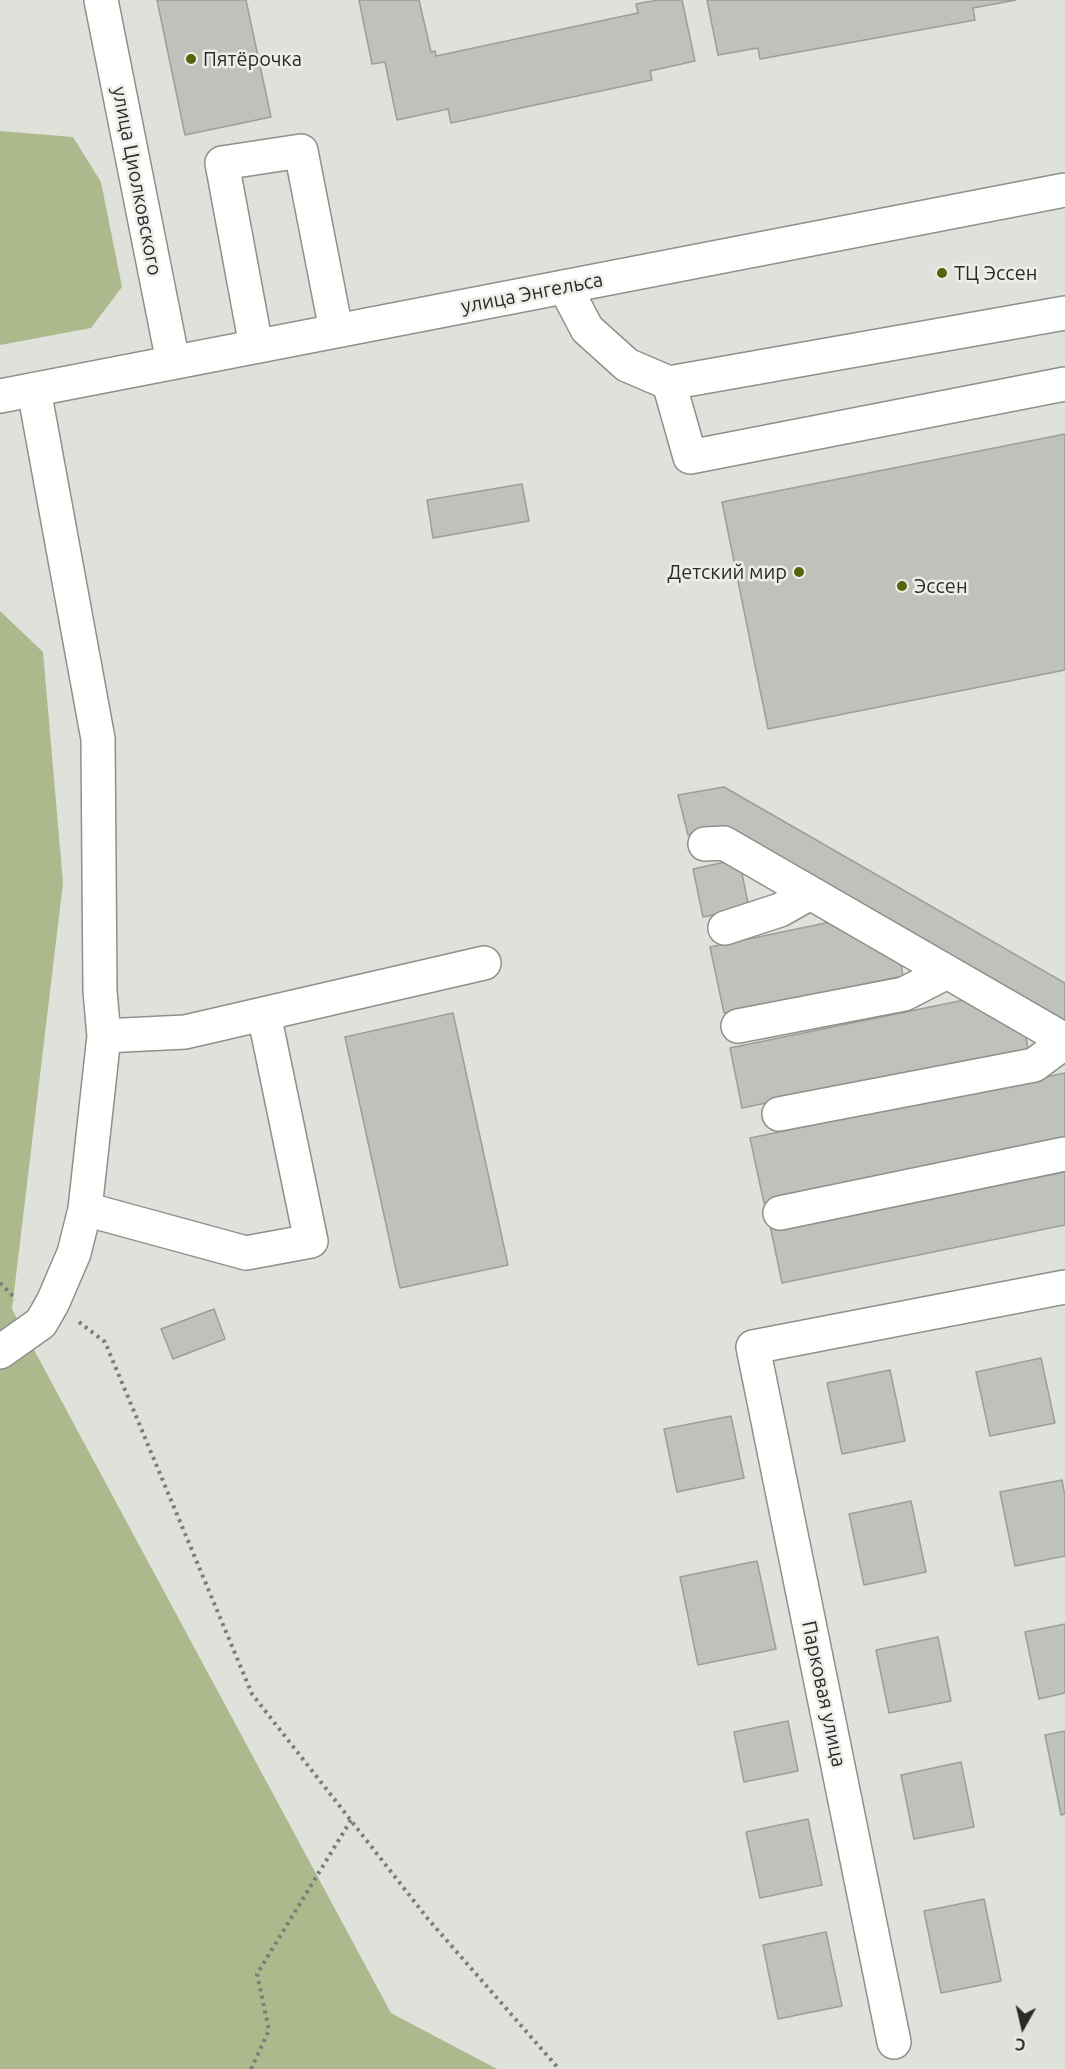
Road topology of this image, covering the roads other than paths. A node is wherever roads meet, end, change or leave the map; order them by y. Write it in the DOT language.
graph roads {
  1 [pos="101,0"];
  2 [pos="1065,190"];
  3 [pos="565,286"];
  4 [pos="1065,313"];
  5 [pos="336,330"];
  6 [pos="256,346"];
  7 [pos="173,362"];
  8 [pos="669,383"];
  9 [pos="1065,384"];
  10 [pos="34,390"];
  11 [pos="0,396"];
  12 [pos="705,844"];
  13 [pos="810,893"];
  14 [pos="725,928"];
  15 [pos="484,963"];
  16 [pos="948,972"];
  17 [pos="264,1014"];
  18 [pos="738,1026"];
  19 [pos="104,1036"];
  20 [pos="1065,1041"];
  21 [pos="779,1114"];
  22 [pos="1065,1154"];
  23 [pos="85,1209"];
  24 [pos="780,1213"];
  25 [pos="1065,1287"];
  26 [pos="0,1352"];
  27 [pos="894,2042"];
  1 -- 7 [label="street, улица Циолковского"];
  2 -- 3 [label="street, улица Энгельса"];
  3 -- 5 [label="street, улица Энгельса"];
  3 -- 8 [label="street"];
  4 -- 8 [label="street"];
  5 -- 6 [label="street, улица Энгельса"];
  5 -- 6 [label="street"];
  6 -- 7 [label="street, улица Энгельса"];
  7 -- 10 [label="street, улица Энгельса"];
  8 -- 9 [label="street"];
  10 -- 11 [label="street, улица Энгельса"];
  10 -- 19 [label="street"];
  12 -- 13 [label="street"];
  13 -- 14 [label="street"];
  13 -- 16 [label="street"];
  15 -- 17 [label="street"];
  16 -- 18 [label="street"];
  16 -- 20 [label="street"];
  17 -- 19 [label="street"];
  17 -- 23 [label="street"];
  19 -- 23 [label="street"];
  20 -- 21 [label="street"];
  22 -- 24 [label="street"];
  23 -- 26 [label="street"];
  25 -- 27 [label="street, Парковая улица"];
}
